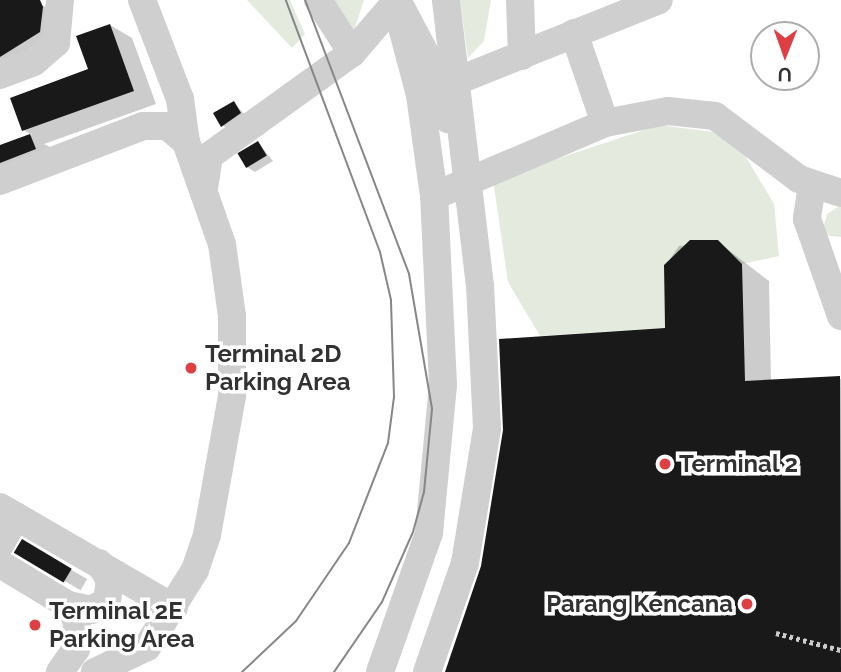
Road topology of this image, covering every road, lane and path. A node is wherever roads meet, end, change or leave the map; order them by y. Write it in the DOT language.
graph roads {
  1 [pos="60,0"];
  2 [pos="142,0"];
  3 [pos="318,0"];
  4 [pos="446,0"];
  5 [pos="520,0"];
  6 [pos="659,0"];
  7 [pos="394,1"];
  8 [pos="574,33"];
  9 [pos="352,53"];
  10 [pos="522,56"];
  11 [pos="0,75"];
  12 [pos="420,95"];
  13 [pos="606,123"];
  14 [pos="186,142"];
  15 [pos="466,171"];
  16 [pos="0,181"];
  17 [pos="812,186"];
  18 [pos="204,188"];
  19 [pos="841,193"];
  20 [pos="433,196"];
  21 [pos="841,316"];
  22 [pos="8,512"];
  23 [pos="0,545"];
  24 [pos="0,564"];
  25 [pos="99,564"];
  26 [pos="68,605"];
  27 [pos="174,608"];
  28 [pos="776,633"];
  29 [pos="841,650"];
  30 [pos="60,672"];
  31 [pos="95,672"];
  32 [pos="380,672"];
  33 [pos="427,672"];
  1 -- 11 [label="street"];
  2 -- 14 [label="street"];
  3 -- 9 [label="street"];
  4 -- 15 [label="street, bridge"];
  5 -- 10 [label="street"];
  6 -- 8 [label="street"];
  7 -- 9 [label="street"];
  7 -- 12 [label="street"];
  7 -- 15 [label="street, bridge"];
  8 -- 10 [label="street"];
  8 -- 13 [label="street"];
  9 -- 18 [label="street"];
  10 -- 12 [label="street"];
  12 -- 20 [label="street"];
  13 -- 17 [label="street"];
  13 -- 20 [label="street"];
  14 -- 16 [label="street"];
  14 -- 18 [label="street"];
  15 -- 33 [label="street, bridge"];
  17 -- 19 [label="street"];
  17 -- 21 [label="street"];
  18 -- 27 [label="street"];
  20 -- 32 [label="street"];
  22 -- 23 [label="street"];
  22 -- 25 [label="street"];
  24 -- 26 [label="street"];
  25 -- 26 [label="street"];
  25 -- 27 [label="street"];
  26 -- 30 [label="street"];
  27 -- 31 [label="street"];
  28 -- 29 [label="path"];
}
